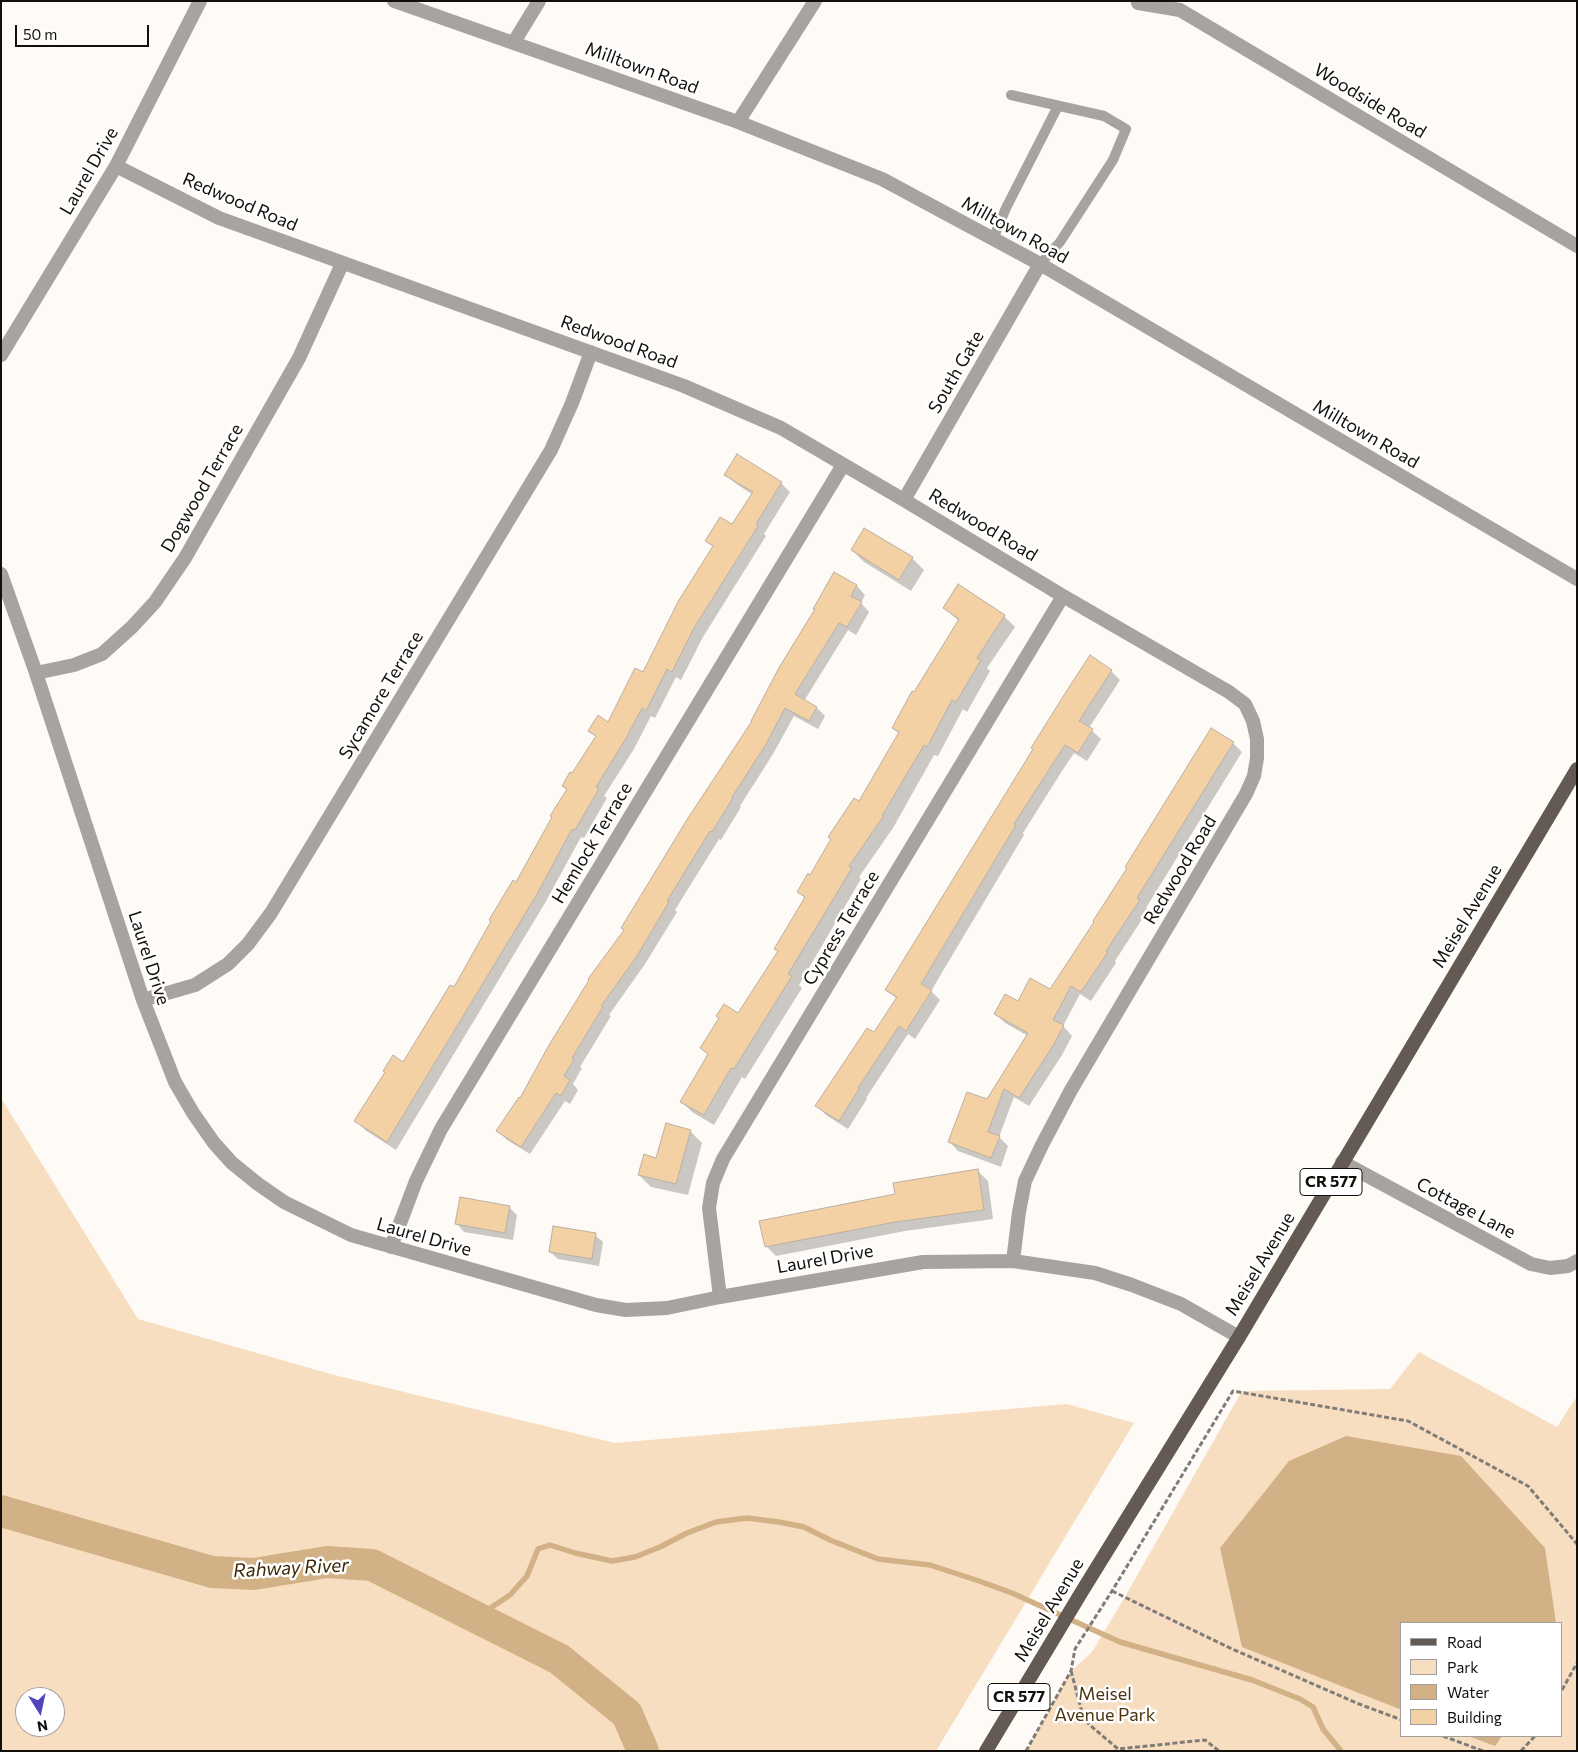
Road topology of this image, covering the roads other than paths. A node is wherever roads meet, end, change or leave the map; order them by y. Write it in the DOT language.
graph roads {
  1 [pos="200,1"];
  2 [pos="394,1"];
  3 [pos="539,1"];
  4 [pos="815,1"];
  5 [pos="1138,3"];
  6 [pos="514,42"];
  7 [pos="1012,95"];
  8 [pos="1058,106"];
  9 [pos="738,122"];
  10 [pos="116,166"];
  11 [pos="993,239"];
  12 [pos="1577,246"];
  13 [pos="342,264"];
  14 [pos="1040,264"];
  15 [pos="592,352"];
  16 [pos="1,355"];
  17 [pos="843,466"];
  18 [pos="904,500"];
  19 [pos="1,574"];
  20 [pos="1577,579"];
  21 [pos="1063,596"];
  22 [pos="36,673"];
  23 [pos="1577,769"];
  24 [pos="143,1000"];
  25 [pos="1342,1162"];
  26 [pos="391,1248"];
  27 [pos="1013,1261"];
  28 [pos="1577,1262"];
  29 [pos="720,1296"];
  30 [pos="1238,1337"];
  31 [pos="986,1751"];
  1 -- 10 [label="street, Laurel Drive"];
  2 -- 6 [label="street, Milltown Road"];
  3 -- 6 [label="street"];
  4 -- 9 [label="street"];
  5 -- 12 [label="street, Woodside Road"];
  6 -- 9 [label="street, Milltown Road"];
  7 -- 8 [label="lane"];
  8 -- 11 [label="lane"];
  8 -- 14 [label="lane"];
  9 -- 11 [label="street, Milltown Road"];
  10 -- 13 [label="street, Redwood Road"];
  10 -- 16 [label="street, Laurel Drive"];
  11 -- 14 [label="street, Milltown Road"];
  13 -- 15 [label="street, Redwood Road"];
  13 -- 22 [label="street, Dogwood Terrace"];
  14 -- 18 [label="street, South Gate"];
  14 -- 20 [label="street, Milltown Road"];
  15 -- 17 [label="street, Redwood Road"];
  15 -- 24 [label="street, Sycamore Terrace"];
  17 -- 18 [label="street, Redwood Road"];
  17 -- 26 [label="street, Hemlock Terrace"];
  18 -- 21 [label="street, Redwood Road"];
  19 -- 22 [label="street, Laurel Drive"];
  21 -- 27 [label="street, Redwood Road"];
  21 -- 29 [label="street, Cypress Terrace"];
  22 -- 24 [label="street, Laurel Drive"];
  23 -- 25 [label="main road, Meisel Avenue / CR 577"];
  24 -- 26 [label="street, Laurel Drive"];
  25 -- 28 [label="street, Cottage Lane"];
  25 -- 30 [label="main road, Meisel Avenue / CR 577"];
  26 -- 29 [label="street, Laurel Drive"];
  27 -- 29 [label="street, Laurel Drive"];
  27 -- 30 [label="street, Laurel Drive"];
  30 -- 31 [label="main road, Meisel Avenue / CR 577"];
}
